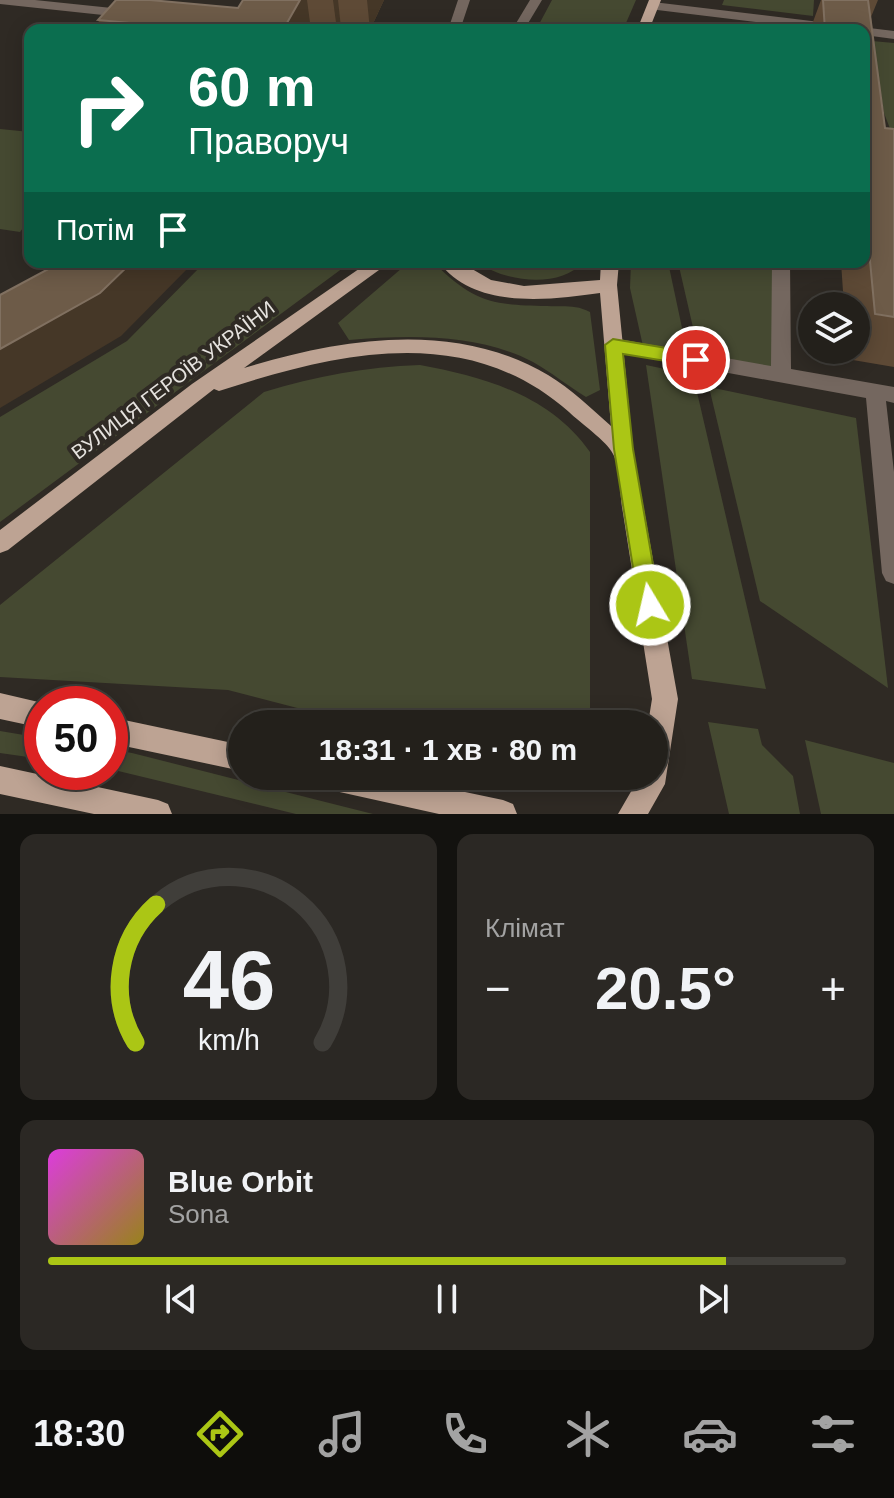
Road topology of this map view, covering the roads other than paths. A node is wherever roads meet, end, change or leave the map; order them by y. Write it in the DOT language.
graph roads {
  1 [pos="0,0"];
  2 [pos="464,0"];
  3 [pos="536,0"];
  4 [pos="654,3"];
  5 [pos="115,11"];
  6 [pos="145,16"];
  7 [pos="106,24"];
  8 [pos="456,24"];
  9 [pos="522,24"];
  10 [pos="645,24"];
  11 [pos="771,24"];
  12 [pos="792,24"];
  13 [pos="834,24"];
  14 [pos="870,32"];
  15 [pos="894,35"];
  16 [pos="372,268"];
  17 [pos="455,268"];
  18 [pos="609,268"];
  19 [pos="781,268"];
  20 [pos="608,285"];
  21 [pos="613,345"];
  22 [pos="781,375"];
  23 [pos="199,389"];
  24 [pos="885,393"];
  25 [pos="623,449"];
  26 [pos="0,543"];
  27 [pos="894,573"];
  28 [pos="0,706"];
  29 [pos="663,710"];
  30 [pos="24,711"];
  31 [pos="128,734"];
  32 [pos="228,755"];
  33 [pos="0,780"];
  34 [pos="391,790"];
  35 [pos="647,790"];
  36 [pos="158,814"];
  37 [pos="503,814"];
  38 [pos="632,814"];
  1 -- 5 [label="street"];
  2 -- 8 [label="street"];
  3 -- 9 [label="street"];
  4 -- 10 [label="main road"];
  4 -- 11 [label="street"];
  5 -- 6 [label="street"];
  5 -- 7 [label="street"];
  12 -- 13 [label="street"];
  14 -- 15 [label="street"];
  16 -- 23 [label="main road, ВУЛИЦЯ ГЕРОЇВ УКРАЇНИ"];
  17 -- 20 [label="main road"];
  18 -- 20 [label="main road"];
  19 -- 22 [label="street"];
  20 -- 21 [label="main road"];
  21 -- 22 [label="street"];
  21 -- 25 [label="main road"];
  22 -- 24 [label="street"];
  23 -- 25 [label="main road"];
  23 -- 26 [label="main road, ВУЛИЦЯ ГЕРОЇВ УКРАЇНИ"];
  24 -- 27 [label="street"];
  25 -- 29 [label="main road"];
  28 -- 30 [label="main road"];
  31 -- 32 [label="main road"];
  33 -- 36 [label="main road"];
  34 -- 37 [label="main road"];
  35 -- 38 [label="main road"];
}
